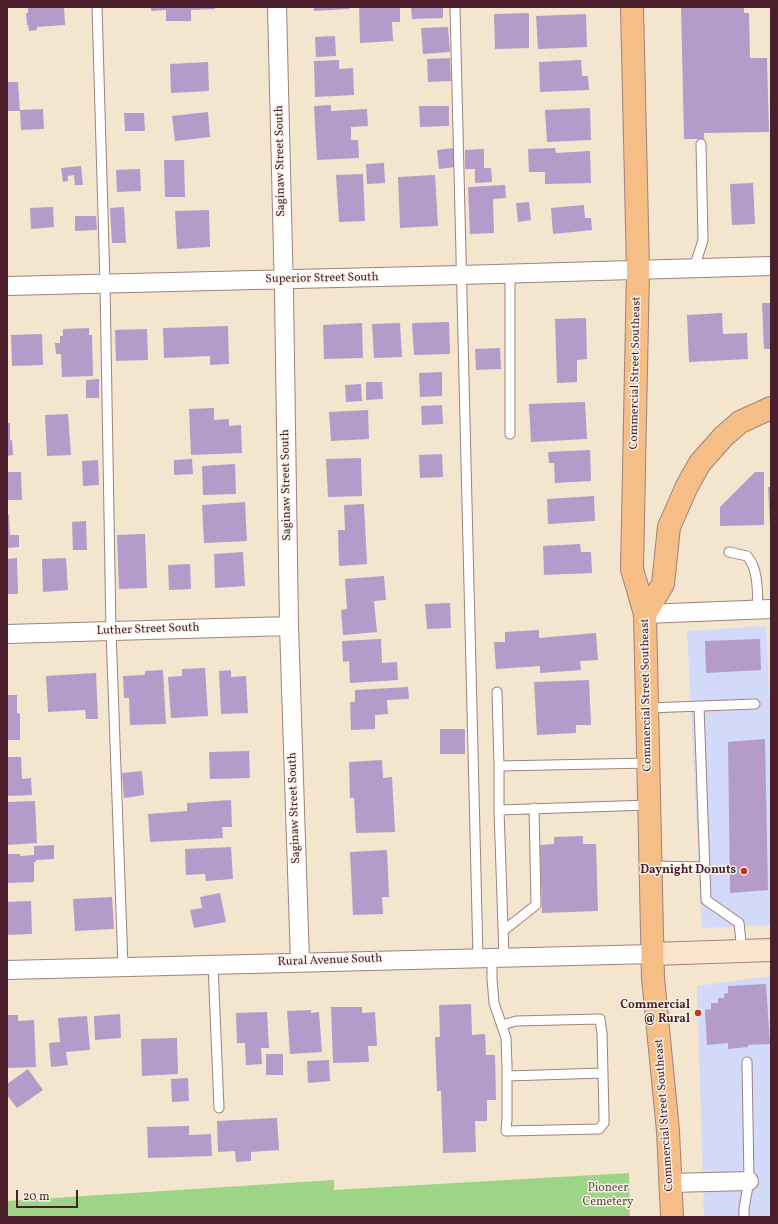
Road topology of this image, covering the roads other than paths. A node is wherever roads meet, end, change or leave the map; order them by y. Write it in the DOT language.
graph roads {
  1 [pos="97,7"];
  2 [pos="277,7"];
  3 [pos="455,7"];
  4 [pos="632,7"];
  5 [pos="701,144"];
  6 [pos="771,266"];
  7 [pos="694,268"];
  8 [pos="638,270"];
  9 [pos="510,274"];
  10 [pos="461,275"];
  11 [pos="284,280"];
  12 [pos="105,283"];
  13 [pos="7,286"];
  14 [pos="771,408"];
  15 [pos="510,434"];
  16 [pos="729,552"];
  17 [pos="764,609"];
  18 [pos="645,614"];
  19 [pos="289,626"];
  20 [pos="112,631"];
  21 [pos="7,634"];
  22 [pos="497,692"];
  23 [pos="755,704"];
  24 [pos="699,706"];
  25 [pos="648,708"];
  26 [pos="649,763"];
  27 [pos="499,766"];
  28 [pos="650,804"];
  29 [pos="534,808"];
  30 [pos="500,810"];
  31 [pos="651,866"];
  32 [pos="705,867"];
  33 [pos="503,931"];
  34 [pos="771,950"];
  35 [pos="742,951"];
  36 [pos="653,954"];
  37 [pos="491,957"];
  38 [pos="300,962"];
  39 [pos="213,964"];
  40 [pos="123,967"];
  41 [pos="7,970"];
  42 [pos="502,1025"];
  43 [pos="747,1062"];
  44 [pos="603,1073"];
  45 [pos="507,1076"];
  46 [pos="218,1108"];
  47 [pos="749,1181"];
  48 [pos="671,1183"];
  49 [pos="672,1217"];
  50 [pos="744,1217"];
  1 -- 12 [label="lane"];
  2 -- 11 [label="street, Saginaw Street South"];
  3 -- 10 [label="lane"];
  4 -- 8 [label="main road, Commercial Street Southeast"];
  5 -- 7 [label="lane"];
  6 -- 7 [label="street, Superior Street South"];
  7 -- 8 [label="street, Superior Street South"];
  8 -- 9 [label="street, Superior Street South"];
  8 -- 18 [label="main road, Commercial Street Southeast"];
  9 -- 10 [label="street, Superior Street South"];
  9 -- 15 [label="lane"];
  10 -- 11 [label="street, Superior Street South"];
  10 -- 37 [label="lane"];
  11 -- 12 [label="street, Superior Street South"];
  11 -- 19 [label="street, Saginaw Street South"];
  12 -- 13 [label="street, Superior Street South"];
  12 -- 20 [label="lane"];
  14 -- 18 [label="main road"];
  16 -- 17 [label="lane"];
  17 -- 18 [label="street"];
  18 -- 25 [label="main road, Commercial Street Southeast"];
  19 -- 20 [label="street, Luther Street South"];
  19 -- 38 [label="street, Saginaw Street South"];
  20 -- 21 [label="street, Luther Street South"];
  20 -- 40 [label="lane"];
  22 -- 27 [label="lane"];
  23 -- 24 [label="lane"];
  24 -- 25 [label="lane"];
  24 -- 32 [label="lane"];
  25 -- 26 [label="main road, Commercial Street Southeast"];
  26 -- 27 [label="lane"];
  26 -- 28 [label="main road, Commercial Street Southeast"];
  27 -- 30 [label="lane"];
  28 -- 29 [label="lane"];
  28 -- 31 [label="main road, Commercial Street Southeast"];
  29 -- 30 [label="lane"];
  29 -- 33 [label="lane"];
  30 -- 33 [label="lane"];
  31 -- 32 [label="lane"];
  31 -- 36 [label="main road, Commercial Street Southeast"];
  32 -- 35 [label="lane"];
  33 -- 37 [label="lane"];
  34 -- 35 [label="street"];
  35 -- 36 [label="street"];
  36 -- 37 [label="street, Rural Avenue South"];
  36 -- 48 [label="main road, Commercial Street Southeast"];
  37 -- 38 [label="street, Rural Avenue South"];
  37 -- 42 [label="lane"];
  38 -- 39 [label="street, Rural Avenue South"];
  39 -- 40 [label="street, Rural Avenue South"];
  39 -- 46 [label="lane"];
  40 -- 41 [label="street, Rural Avenue South"];
  42 -- 44 [label="lane"];
  42 -- 45 [label="lane"];
  43 -- 47 [label="lane"];
  44 -- 45 [label="lane"];
  44 -- 45 [label="lane"];
  47 -- 48 [label="street"];
  47 -- 50 [label="lane"];
  48 -- 49 [label="main road, Commercial Street Southeast"];
}
